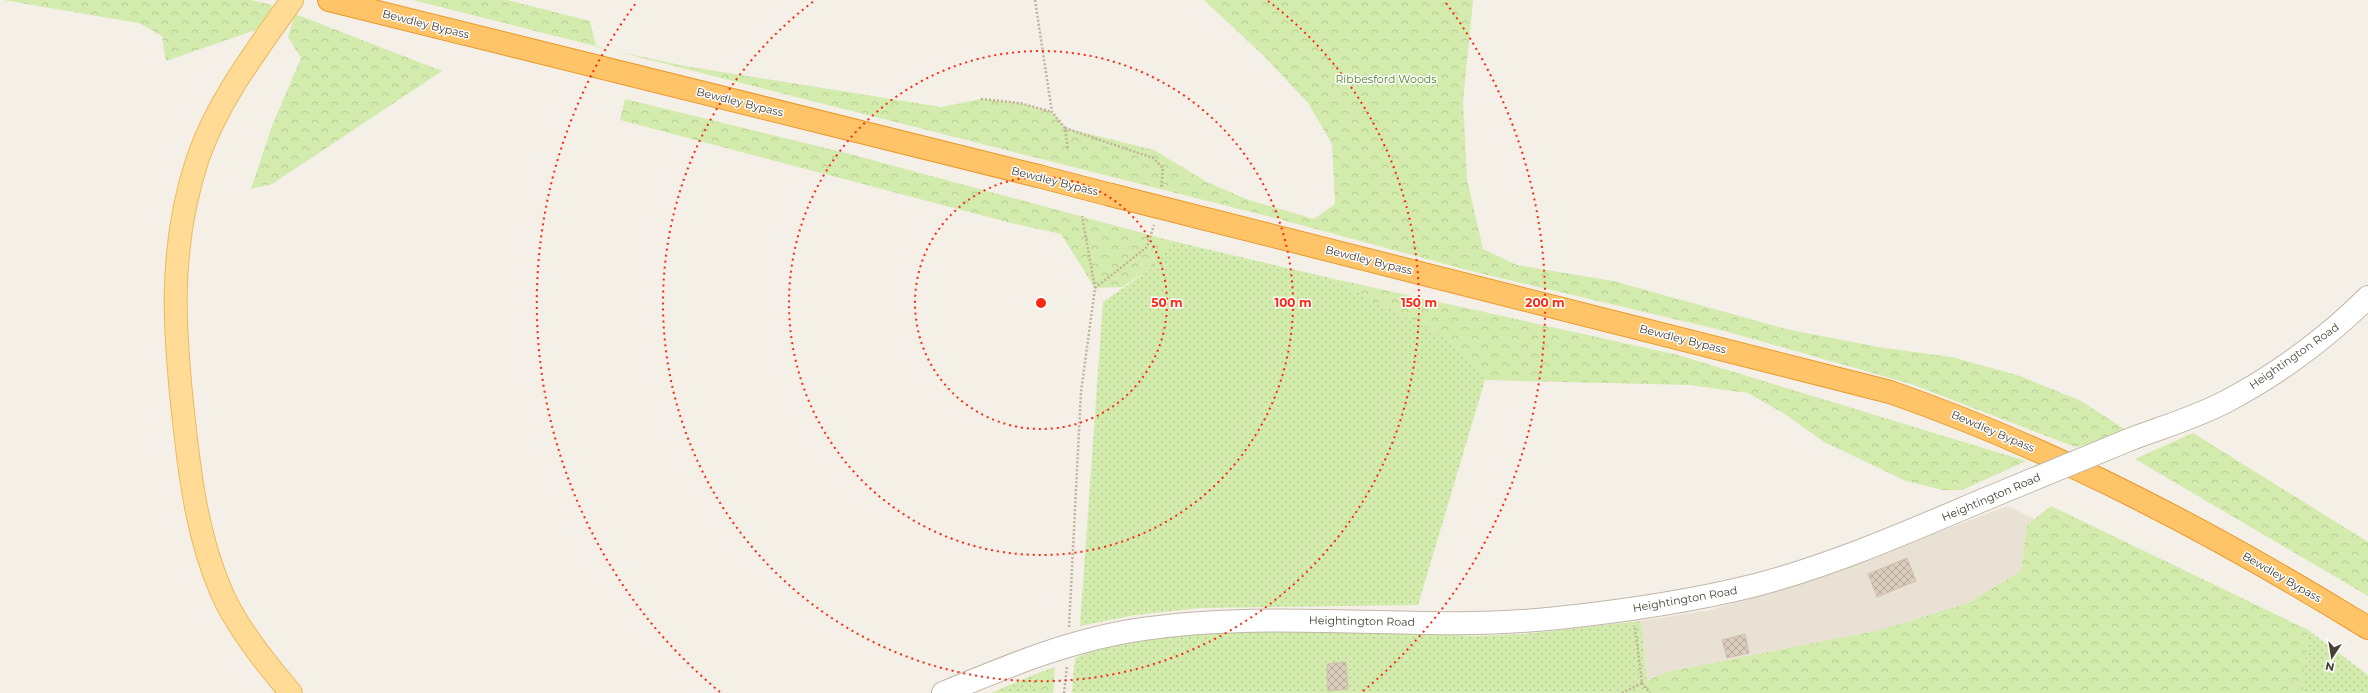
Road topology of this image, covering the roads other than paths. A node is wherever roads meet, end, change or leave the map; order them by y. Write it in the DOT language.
graph roads {
  1 [pos="292,0"];
  2 [pos="329,0"];
  3 [pos="2368,297"];
  4 [pos="2368,628"];
  5 [pos="292,693"];
  6 [pos="943,693"];
  1 -- 5 [label="main road"];
  2 -- 4 [label="highway, Bewdley Bypass, bridge"];
  3 -- 6 [label="street, Heightington Road, bridge"];
}
